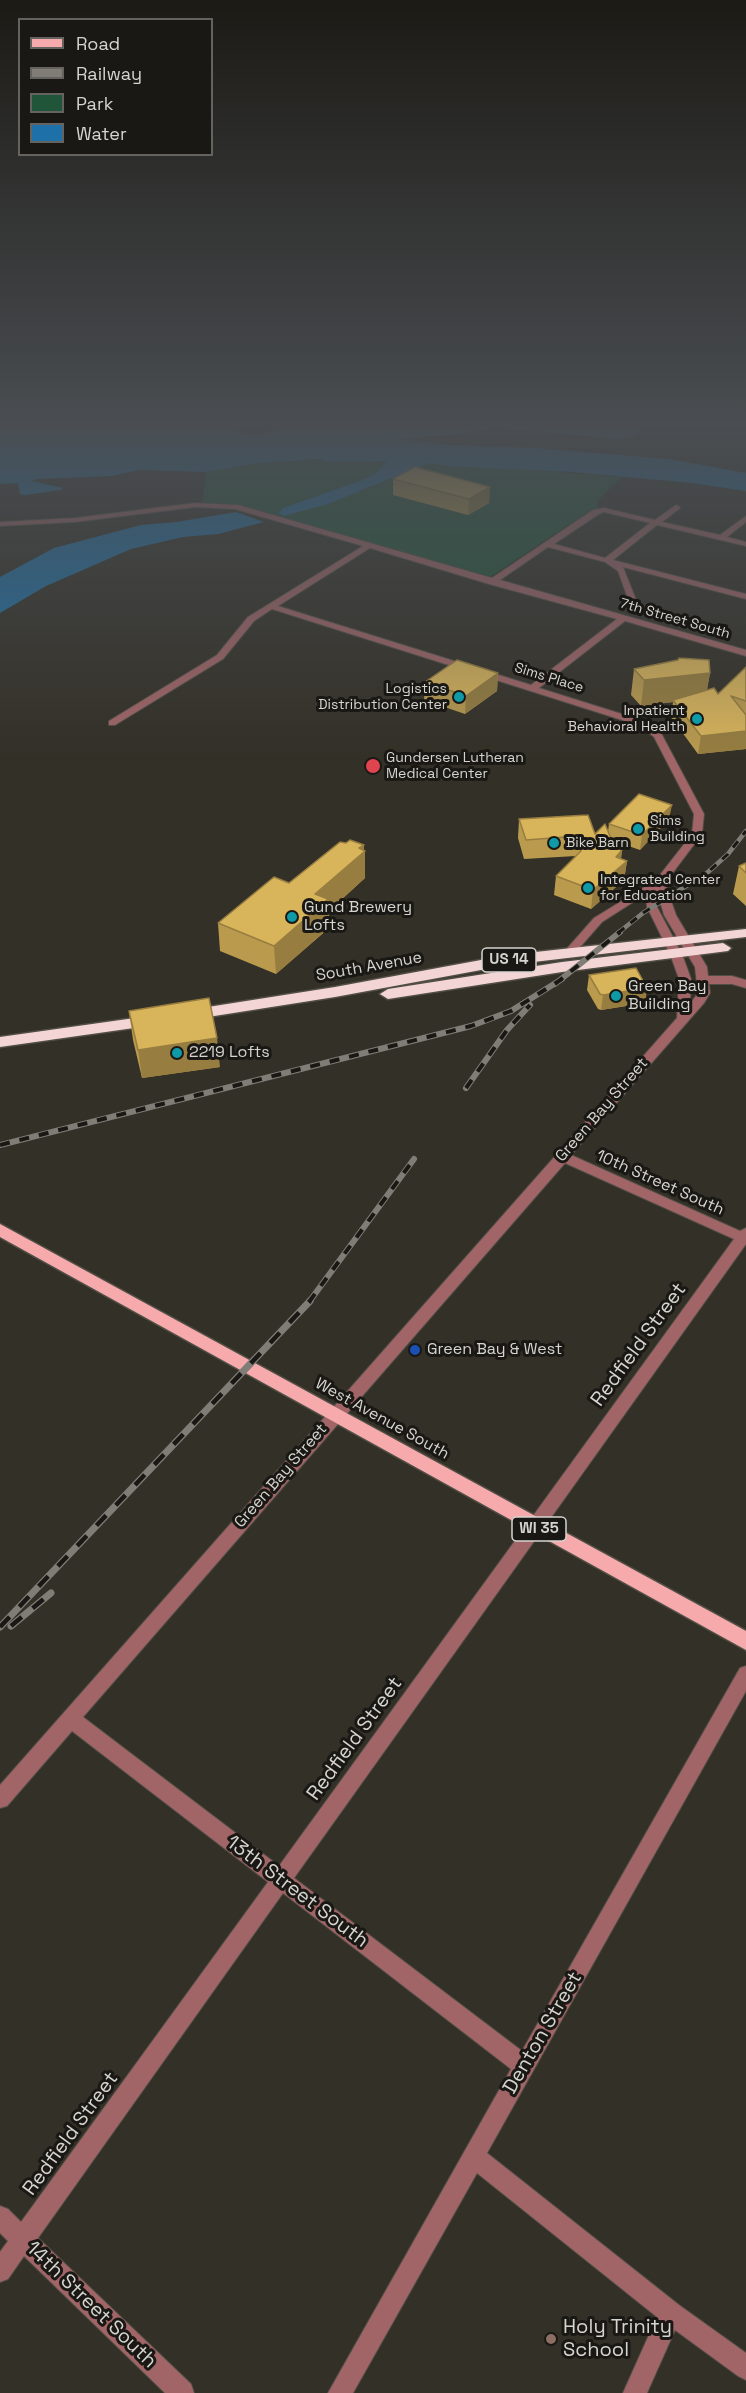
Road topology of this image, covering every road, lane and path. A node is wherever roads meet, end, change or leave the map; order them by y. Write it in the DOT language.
graph roads {
  1 [pos="340,538"];
  2 [pos="560,538"];
  3 [pos="636,538"];
  4 [pos="721,538"];
  5 [pos="746,544"];
  6 [pos="548,545"];
  7 [pos="370,546"];
  8 [pos="608,560"];
  9 [pos="492,582"];
  10 [pos="746,597"];
  11 [pos="634,605"];
  12 [pos="270,606"];
  13 [pos="622,619"];
  14 [pos="746,654"];
  15 [pos="532,689"];
  16 [pos="112,723"];
  17 [pos="661,881"];
  18 [pos="746,933"];
  19 [pos="746,945"];
  20 [pos="689,946"];
  21 [pos="672,948"];
  22 [pos="570,951"];
  23 [pos="704,980"];
  24 [pos="746,984"];
  25 [pos="683,1018"];
  26 [pos="0,1042"];
  27 [pos="0,1050"];
  28 [pos="561,1156"];
  29 [pos="2,1234"];
  30 [pos="745,1237"];
  31 [pos="334,1415"];
  32 [pos="536,1527"];
  33 [pos="746,1641"];
  34 [pos="746,1674"];
  35 [pos="70,1718"];
  36 [pos="0,1799"];
  37 [pos="281,1881"];
  38 [pos="524,2066"];
  39 [pos="473,2157"];
  40 [pos="0,2217"];
  41 [pos="23,2239"];
  42 [pos="0,2271"];
  43 [pos="671,2313"];
  44 [pos="746,2368"];
  45 [pos="182,2393"];
  46 [pos="340,2393"];
  47 [pos="635,2393"];
  1 -- 7 [label="street, 7th Street South"];
  2 -- 6 [label="street"];
  3 -- 8 [label="street"];
  4 -- 5 [label="street"];
  6 -- 8 [label="street"];
  6 -- 9 [label="street"];
  7 -- 9 [label="street, 7th Street South"];
  7 -- 12 [label="street"];
  8 -- 10 [label="street"];
  8 -- 11 [label="street"];
  9 -- 13 [label="street, 7th Street South"];
  12 -- 15 [label="street, Sims Place"];
  12 -- 16 [label="street"];
  13 -- 14 [label="street, 7th Street South"];
  13 -- 15 [label="street"];
  15 -- 17 [label="street, Sims Place"];
  17 -- 20 [label="street"];
  17 -- 21 [label="street, Sims Place"];
  17 -- 22 [label="street, Sims Place"];
  18 -- 20 [label="highway, South Avenue / US 14"];
  19 -- 20 [label="highway, South Avenue / US 14"];
  20 -- 21 [label="highway, South Avenue / US 14"];
  20 -- 23 [label="street"];
  21 -- 22 [label="highway, South Avenue / US 14"];
  21 -- 25 [label="street"];
  21 -- 27 [label="highway, South Avenue / US 14"];
  22 -- 26 [label="highway, South Avenue / US 14"];
  23 -- 24 [label="street"];
  23 -- 25 [label="street, Green Bay Street"];
  25 -- 28 [label="street, Green Bay Street"];
  28 -- 30 [label="street, 10th Street South"];
  28 -- 31 [label="street, Green Bay Street"];
  29 -- 31 [label="main road, West Avenue South / WI 35"];
  30 -- 32 [label="street, Redfield Street"];
  31 -- 32 [label="main road, West Avenue South / WI 35"];
  31 -- 35 [label="street, Green Bay Street"];
  32 -- 33 [label="main road, West Avenue South / WI 35"];
  32 -- 37 [label="street, Redfield Street"];
  34 -- 38 [label="street, Denton Street"];
  35 -- 36 [label="street, Green Bay Street"];
  35 -- 37 [label="street, 13th Street South"];
  37 -- 38 [label="street, 13th Street South"];
  37 -- 41 [label="street, Redfield Street"];
  38 -- 39 [label="street, Denton Street"];
  39 -- 43 [label="street"];
  39 -- 46 [label="street, Denton Street"];
  40 -- 41 [label="street, 14th Street South"];
  41 -- 42 [label="street, Redfield Street"];
  41 -- 45 [label="street, 14th Street South"];
  43 -- 44 [label="street"];
  43 -- 47 [label="street"];
}
